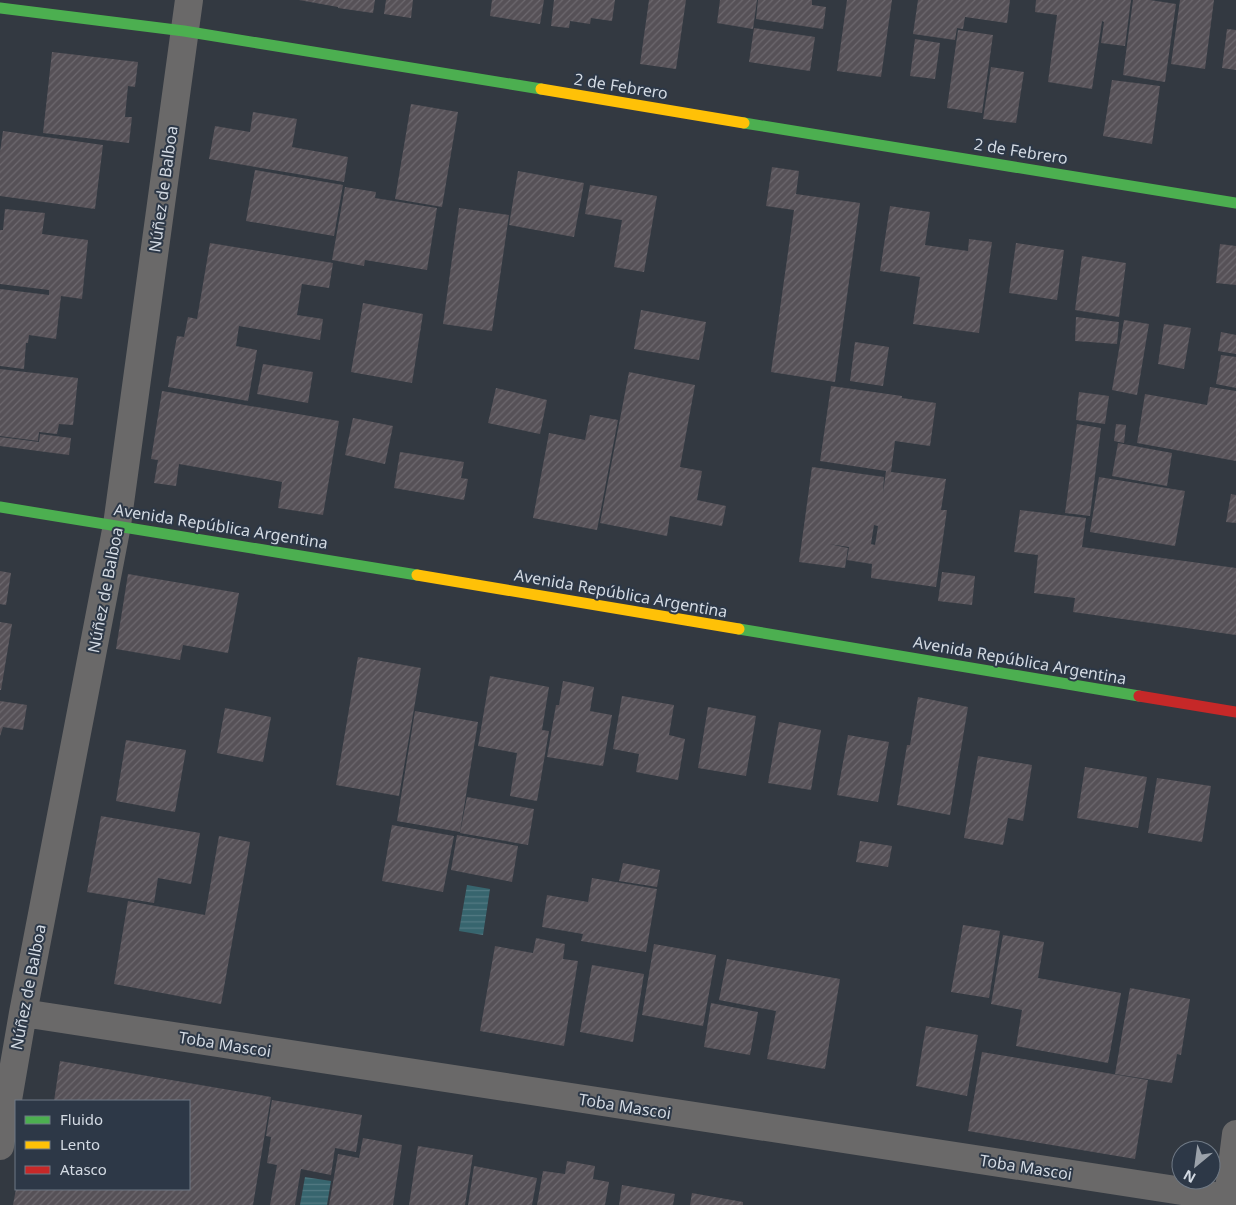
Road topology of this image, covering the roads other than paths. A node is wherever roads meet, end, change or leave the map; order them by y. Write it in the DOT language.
graph roads {
  1 [pos="189,0"];
  2 [pos="0,8"];
  3 [pos="184,30"];
  4 [pos="1236,203"];
  5 [pos="0,507"];
  6 [pos="117,525"];
  7 [pos="1236,712"];
  8 [pos="23,1013"];
  9 [pos="1236,1134"];
  10 [pos="0,1146"];
  11 [pos="1227,1202"];
  1 -- 3 [label="street, Núñez de Balboa"];
  2 -- 3 [label="main road, 2 de Febrero"];
  3 -- 4 [label="main road, 2 de Febrero"];
  3 -- 6 [label="street, Núñez de Balboa"];
  5 -- 6 [label="main road, Avenida República Argentina"];
  6 -- 7 [label="main road, Avenida República Argentina"];
  6 -- 8 [label="street, Núñez de Balboa"];
  8 -- 10 [label="street, Núñez de Balboa"];
  8 -- 11 [label="street, Toba Mascoi"];
  9 -- 11 [label="street"];
}
